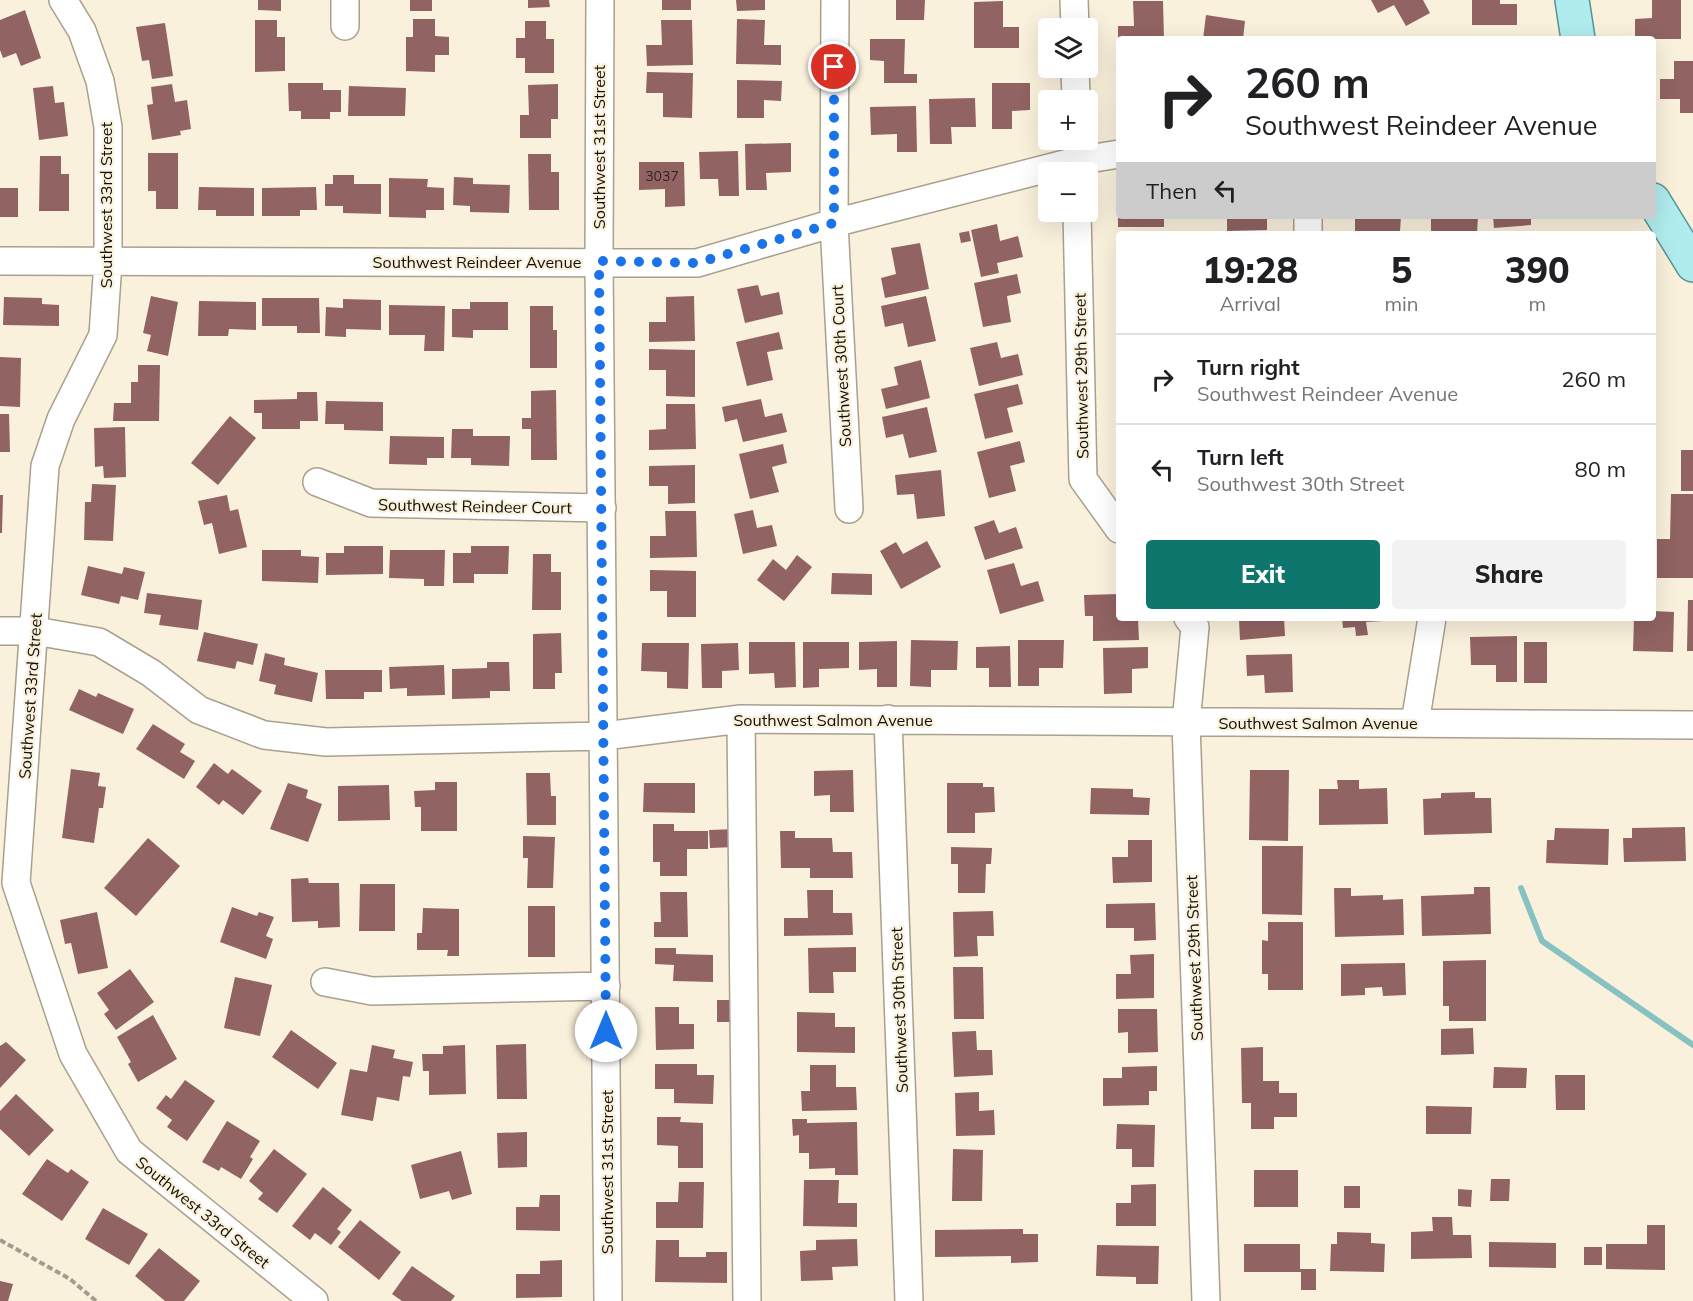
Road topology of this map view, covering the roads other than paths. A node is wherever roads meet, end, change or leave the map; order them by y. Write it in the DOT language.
graph roads {
  1 [pos="63,0"];
  2 [pos="600,0"];
  3 [pos="835,0"];
  4 [pos="1074,0"];
  5 [pos="1572,0"];
  6 [pos="1075,18"];
  7 [pos="1578,36"];
  8 [pos="1116,154"];
  9 [pos="1076,158"];
  10 [pos="1656,205"];
  11 [pos="1077,222"];
  12 [pos="834,223"];
  13 [pos="0,261"];
  14 [pos="599,261"];
  15 [pos="108,262"];
  16 [pos="1693,265"];
  17 [pos="317,482"];
  18 [pos="602,508"];
  19 [pos="849,509"];
  20 [pos="1116,526"];
  21 [pos="1190,621"];
  22 [pos="1432,621"];
  23 [pos="0,631"];
  24 [pos="35,631"];
  25 [pos="741,719"];
  26 [pos="888,719"];
  27 [pos="1186,723"];
  28 [pos="1415,723"];
  29 [pos="1693,725"];
  30 [pos="604,736"];
  31 [pos="8,883"];
  32 [pos="325,982"];
  33 [pos="606,986"];
  34 [pos="315,1301"];
  35 [pos="608,1301"];
  36 [pos="747,1301"];
  37 [pos="909,1301"];
  38 [pos="1206,1301"];
  1 -- 15 [label="street, Southwest 33rd Street"];
  2 -- 14 [label="street, Southwest 31st Street"];
  3 -- 12 [label="street"];
  4 -- 6 [label="street"];
  5 -- 7 [label="main road"];
  8 -- 9 [label="street, Southwest Reindeer Avenue"];
  9 -- 12 [label="street, Southwest Reindeer Avenue"];
  10 -- 16 [label="main road"];
  11 -- 20 [label="street, Southwest 29th Street"];
  12 -- 14 [label="street, Southwest Reindeer Avenue"];
  12 -- 19 [label="street, Southwest 30th Court"];
  13 -- 15 [label="street, Southwest Reindeer Avenue"];
  14 -- 15 [label="street, Southwest Reindeer Avenue"];
  14 -- 18 [label="street, Southwest 31st Street"];
  15 -- 24 [label="street, Southwest 33rd Street"];
  17 -- 18 [label="street, Southwest Reindeer Court"];
  18 -- 30 [label="street, Southwest 31st Street"];
  21 -- 27 [label="street, Southwest 29th Street"];
  22 -- 28 [label="street"];
  23 -- 24 [label="street, Southwest Salmon Avenue"];
  24 -- 30 [label="street, Southwest Salmon Avenue"];
  24 -- 31 [label="street, Southwest 33rd Street"];
  25 -- 26 [label="street, Southwest Salmon Avenue"];
  25 -- 30 [label="street, Southwest Salmon Avenue"];
  25 -- 36 [label="street"];
  26 -- 27 [label="street, Southwest Salmon Avenue"];
  26 -- 37 [label="street, Southwest 30th Street"];
  27 -- 28 [label="street, Southwest Salmon Avenue"];
  27 -- 38 [label="street, Southwest 29th Street"];
  28 -- 29 [label="street, Southwest Salmon Avenue"];
  30 -- 33 [label="street, Southwest 31st Street"];
  31 -- 34 [label="street, Southwest 33rd Street"];
  32 -- 33 [label="street"];
  33 -- 35 [label="street, Southwest 31st Street"];
}
